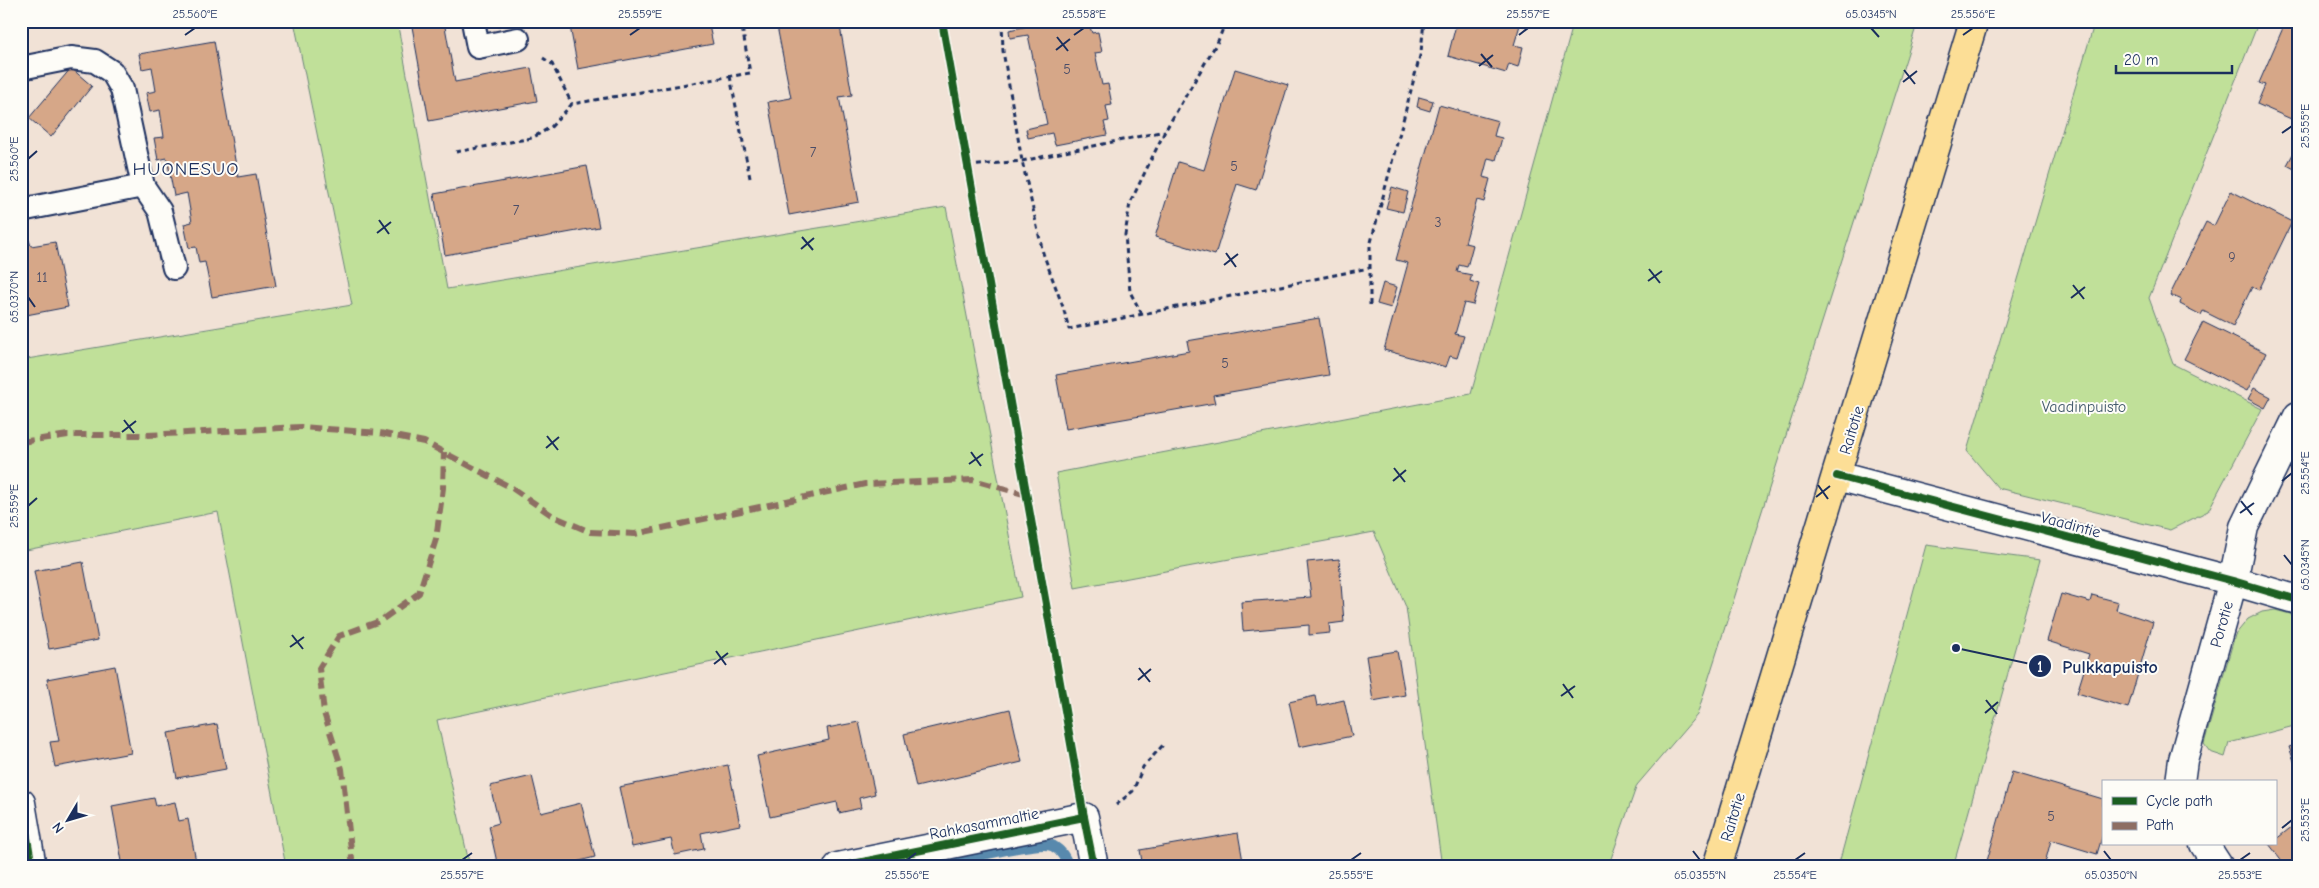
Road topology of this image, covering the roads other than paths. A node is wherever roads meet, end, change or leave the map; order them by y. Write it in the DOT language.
graph roads {
  1 [pos="474,21"];
  2 [pos="1974,21"];
  3 [pos="518,39"];
  4 [pos="21,68"];
  5 [pos="142,186"];
  6 [pos="21,210"];
  7 [pos="174,268"];
  8 [pos="2298,416"];
  9 [pos="1837,476"];
  10 [pos="2233,581"];
  11 [pos="2298,600"];
  12 [pos="2180,780"];
  13 [pos="21,804"];
  14 [pos="2205,846"];
  15 [pos="32,867"];
  16 [pos="838,867"];
  17 [pos="1094,867"];
  18 [pos="1717,867"];
  19 [pos="2219,867"];
  1 -- 3 [label="lane"];
  2 -- 9 [label="main road, Raitotie"];
  4 -- 5 [label="lane"];
  5 -- 6 [label="lane"];
  5 -- 7 [label="lane"];
  8 -- 10 [label="street, Porotie"];
  9 -- 10 [label="street, Vaadintie"];
  9 -- 18 [label="main road, Raitotie"];
  10 -- 11 [label="street, Vaadintie"];
  10 -- 12 [label="street, Porotie"];
  13 -- 15 [label="street"];
  14 -- 19 [label="street"];
  16 -- 17 [label="street, Rahkasammaltie"];
}
